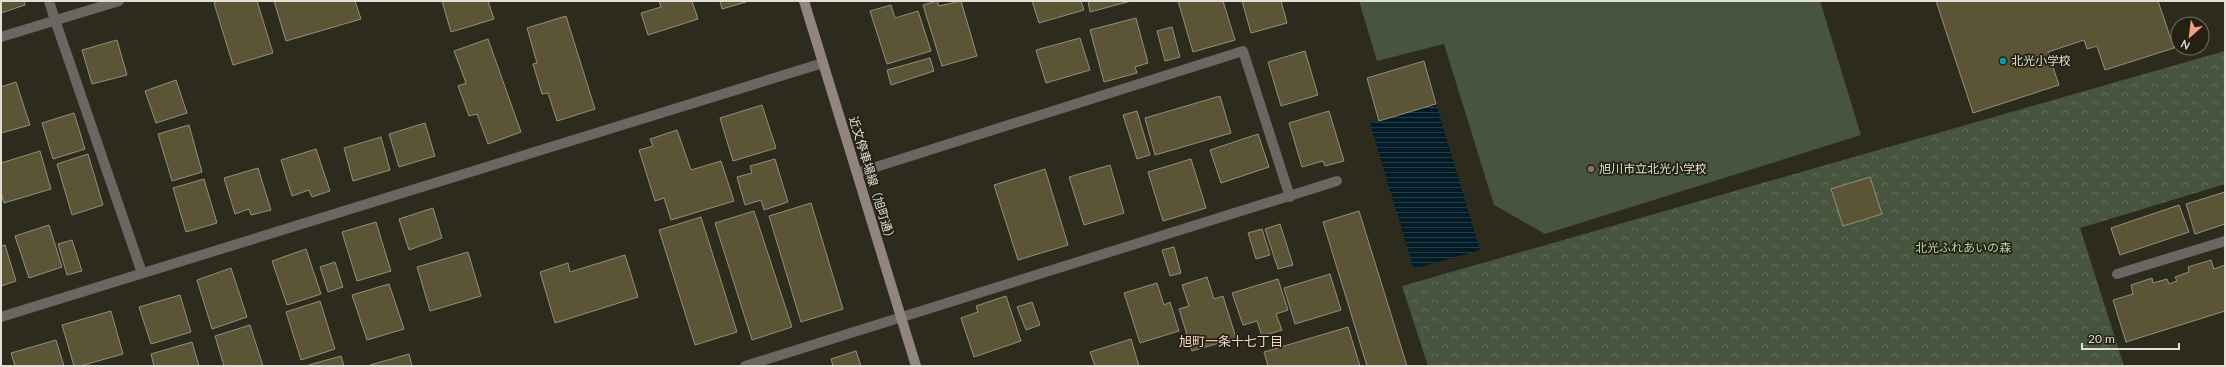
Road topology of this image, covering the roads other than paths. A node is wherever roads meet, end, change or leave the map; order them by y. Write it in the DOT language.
graph roads {
  1 [pos="49,1"];
  2 [pos="119,1"];
  3 [pos="805,1"];
  4 [pos="55,20"];
  5 [pos="1,37"];
  6 [pos="823,63"];
  7 [pos="857,173"];
  8 [pos="1337,182"];
  9 [pos="1290,196"];
  10 [pos="2225,241"];
  11 [pos="142,273"];
  12 [pos="2117,274"];
  13 [pos="1,317"];
  14 [pos="902,318"];
  15 [pos="745,366"];
  16 [pos="916,366"];
  1 -- 4 [label="street"];
  2 -- 4 [label="street"];
  3 -- 6 [label="main road, 近文停車場線（旭町通）"];
  4 -- 5 [label="street"];
  4 -- 11 [label="street"];
  6 -- 7 [label="main road, 近文停車場線（旭町通）"];
  6 -- 11 [label="street"];
  7 -- 9 [label="street"];
  7 -- 14 [label="main road, 近文停車場線（旭町通）"];
  8 -- 9 [label="street"];
  9 -- 14 [label="street"];
  10 -- 12 [label="street"];
  11 -- 13 [label="street"];
  14 -- 15 [label="street"];
  14 -- 16 [label="main road, 近文停車場線（旭町通）"];
}
